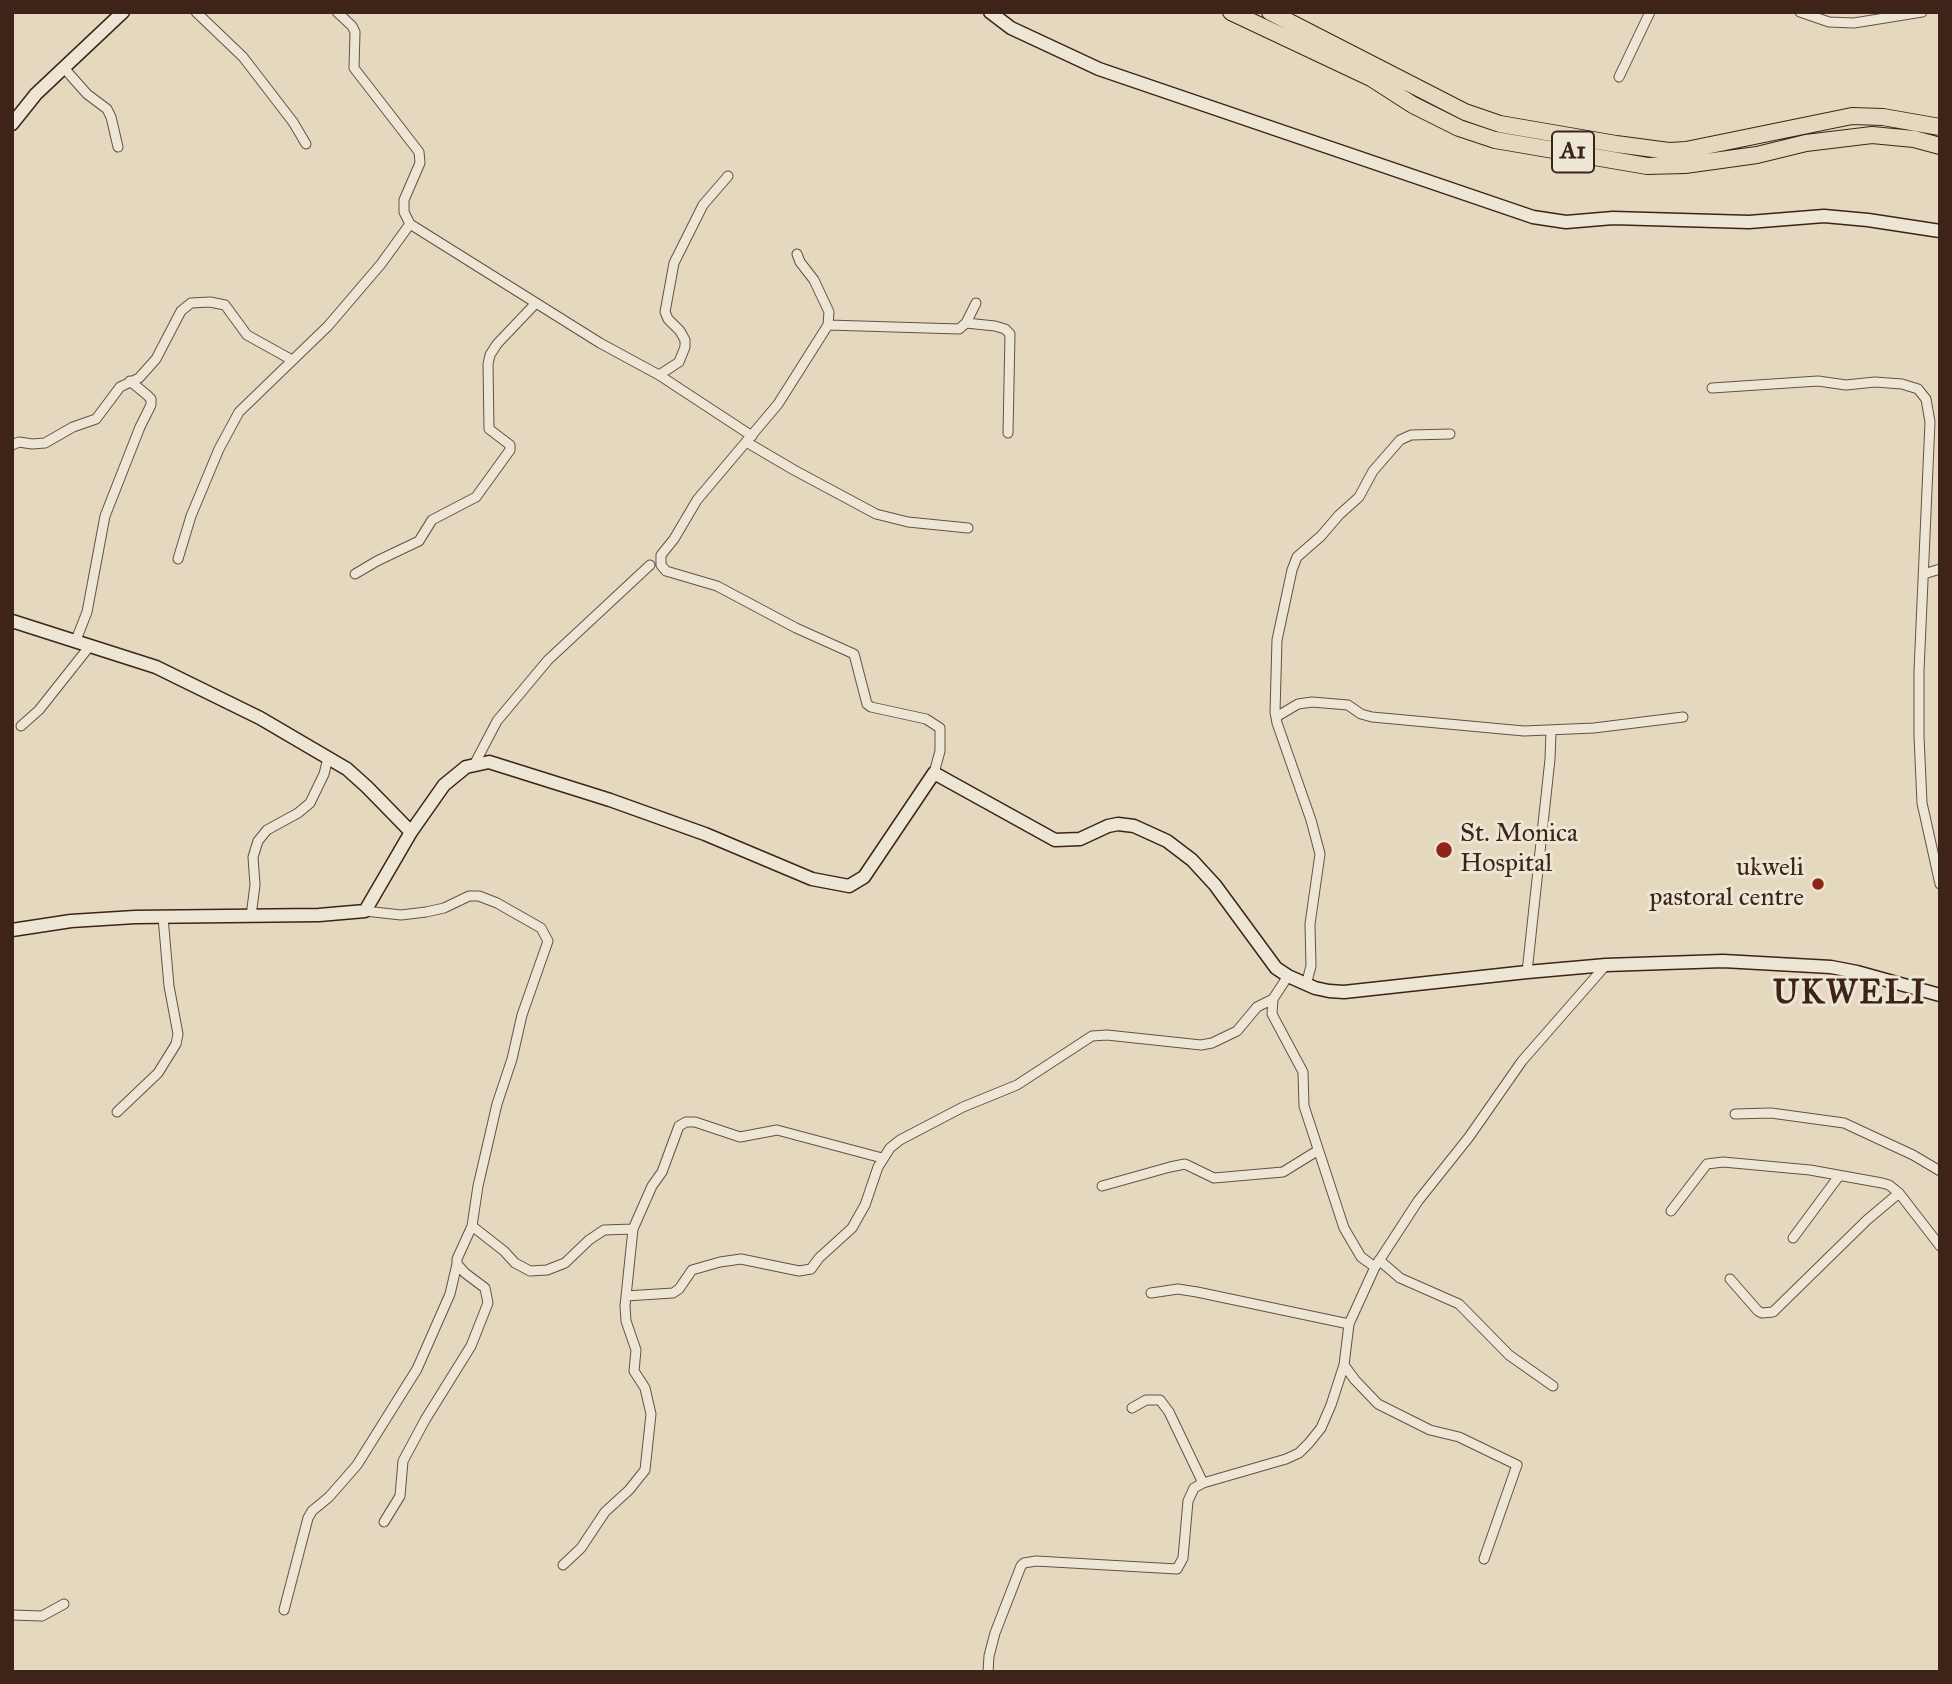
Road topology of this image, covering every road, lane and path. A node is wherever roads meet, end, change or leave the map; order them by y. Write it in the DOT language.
graph roads {
  1 [pos="123,12"];
  2 [pos="196,12"];
  3 [pos="337,12"];
  4 [pos="990,12"];
  5 [pos="1231,12"];
  6 [pos="1270,12"];
  7 [pos="1650,12"];
  8 [pos="1800,12"];
  9 [pos="1922,12"];
  10 [pos="64,68"];
  11 [pos="1619,77"];
  12 [pos="12,124"];
  13 [pos="1940,127"];
  14 [pos="306,144"];
  15 [pos="1940,146"];
  16 [pos="118,147"];
  17 [pos="728,176"];
  18 [pos="410,224"];
  19 [pos="1940,231"];
  20 [pos="797,254"];
  21 [pos="536,303"];
  22 [pos="976,303"];
  23 [pos="966,323"];
  24 [pos="828,325"];
  25 [pos="292,360"];
  26 [pos="659,375"];
  27 [pos="131,381"];
  28 [pos="1712,388"];
  29 [pos="1008,433"];
  30 [pos="1450,434"];
  31 [pos="750,440"];
  32 [pos="12,445"];
  33 [pos="968,528"];
  34 [pos="178,559"];
  35 [pos="650,565"];
  36 [pos="1940,569"];
  37 [pos="355,574"];
  38 [pos="1924,574"];
  39 [pos="12,621"];
  40 [pos="76,640"];
  41 [pos="89,647"];
  42 [pos="1276,717"];
  43 [pos="1682,718"];
  44 [pos="21,726"];
  45 [pos="1551,732"];
  46 [pos="328,758"];
  47 [pos="475,763"];
  48 [pos="934,773"];
  49 [pos="411,832"];
  50 [pos="1940,884"];
  51 [pos="365,911"];
  52 [pos="251,916"];
  53 [pos="163,917"];
  54 [pos="12,930"];
  55 [pos="1606,965"];
  56 [pos="1527,972"];
  57 [pos="1288,976"];
  58 [pos="1306,985"];
  59 [pos="1940,995"];
  60 [pos="1273,999"];
  61 [pos="117,1112"];
  62 [pos="1735,1114"];
  63 [pos="1317,1151"];
  64 [pos="883,1158"];
  65 [pos="1940,1171"];
  66 [pos="1839,1176"];
  67 [pos="1102,1186"];
  68 [pos="1899,1193"];
  69 [pos="1671,1211"];
  70 [pos="472,1226"];
  71 [pos="633,1229"];
  72 [pos="1793,1238"];
  73 [pos="1940,1246"];
  74 [pos="457,1264"];
  75 [pos="1377,1264"];
  76 [pos="1730,1279"];
  77 [pos="1152,1293"];
  78 [pos="626,1296"];
  79 [pos="1349,1324"];
  80 [pos="1344,1365"];
  81 [pos="1553,1386"];
  82 [pos="1132,1408"];
  83 [pos="1203,1483"];
  84 [pos="384,1522"];
  85 [pos="1484,1559"];
  86 [pos="562,1564"];
  87 [pos="64,1604"];
  88 [pos="284,1610"];
  89 [pos="12,1615"];
  90 [pos="988,1672"];
  1 -- 10 [label="street"];
  2 -- 14 [label="street"];
  3 -- 18 [label="street"];
  4 -- 19 [label="street"];
  5 -- 15 [label="highway, A1"];
  6 -- 13 [label="highway, A1"];
  7 -- 11 [label="street"];
  8 -- 9 [label="street"];
  10 -- 12 [label="street"];
  10 -- 16 [label="street"];
  17 -- 26 [label="street"];
  18 -- 21 [label="street"];
  18 -- 25 [label="street"];
  20 -- 24 [label="street"];
  21 -- 26 [label="street"];
  21 -- 37 [label="street"];
  22 -- 23 [label="street"];
  23 -- 24 [label="street"];
  23 -- 29 [label="street"];
  24 -- 31 [label="street"];
  25 -- 27 [label="street"];
  25 -- 34 [label="street"];
  26 -- 31 [label="street"];
  27 -- 32 [label="street"];
  27 -- 40 [label="street"];
  28 -- 38 [label="street"];
  30 -- 42 [label="street"];
  31 -- 33 [label="street"];
  31 -- 48 [label="street"];
  35 -- 47 [label="street"];
  36 -- 38 [label="street"];
  38 -- 50 [label="street"];
  39 -- 40 [label="street"];
  40 -- 41 [label="street"];
  41 -- 44 [label="street"];
  41 -- 46 [label="street"];
  42 -- 45 [label="street"];
  42 -- 58 [label="street"];
  43 -- 45 [label="street"];
  45 -- 56 [label="street"];
  46 -- 49 [label="street"];
  46 -- 52 [label="street"];
  47 -- 48 [label="street"];
  47 -- 49 [label="street"];
  48 -- 57 [label="street"];
  49 -- 51 [label="street"];
  51 -- 52 [label="street"];
  51 -- 70 [label="street"];
  52 -- 53 [label="street"];
  53 -- 54 [label="street"];
  53 -- 61 [label="street"];
  55 -- 56 [label="street"];
  55 -- 59 [label="street"];
  55 -- 75 [label="street"];
  56 -- 58 [label="street"];
  57 -- 58 [label="street"];
  57 -- 60 [label="street"];
  60 -- 63 [label="street"];
  60 -- 64 [label="street"];
  62 -- 65 [label="street"];
  63 -- 67 [label="street"];
  63 -- 75 [label="street"];
  64 -- 71 [label="street"];
  64 -- 78 [label="street"];
  66 -- 68 [label="street"];
  66 -- 69 [label="street"];
  66 -- 72 [label="street"];
  68 -- 73 [label="street"];
  68 -- 76 [label="street"];
  70 -- 71 [label="street"];
  70 -- 74 [label="street"];
  71 -- 78 [label="street"];
  74 -- 84 [label="street"];
  74 -- 88 [label="street"];
  75 -- 79 [label="street"];
  75 -- 81 [label="street"];
  77 -- 79 [label="street"];
  78 -- 86 [label="street"];
  79 -- 80 [label="street"];
  80 -- 83 [label="street"];
  80 -- 85 [label="street"];
  82 -- 83 [label="street"];
  83 -- 90 [label="street"];
  87 -- 89 [label="street"];
}
